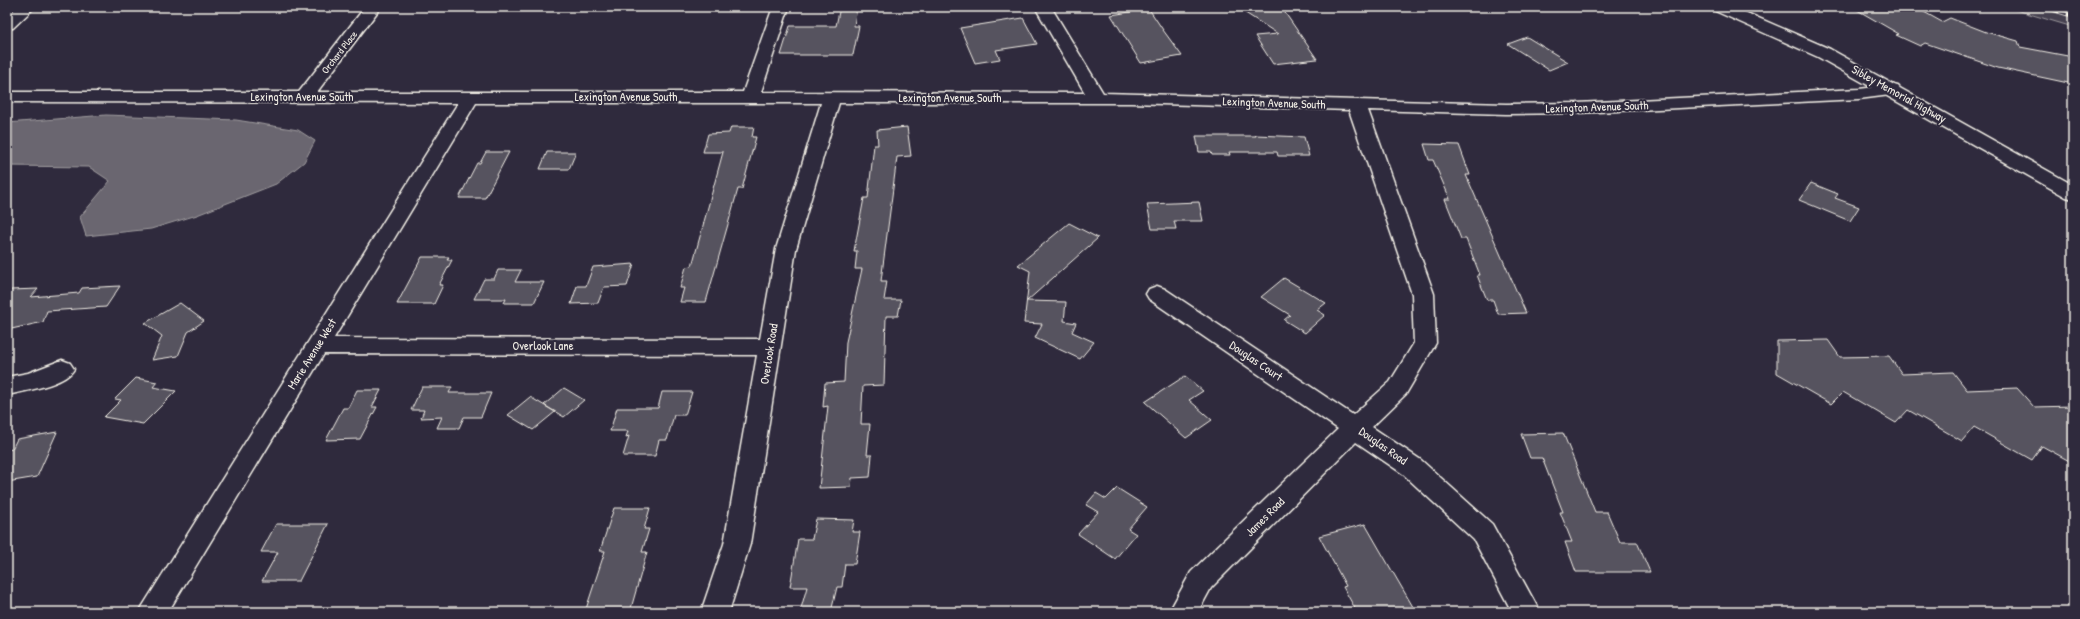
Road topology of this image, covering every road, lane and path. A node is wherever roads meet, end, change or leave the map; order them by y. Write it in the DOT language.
graph roads {
  1 [pos="28,7"];
  2 [pos="373,7"];
  3 [pos="781,7"];
  4 [pos="1043,7"];
  5 [pos="1719,7"];
  6 [pos="7,24"];
  7 [pos="1892,90"];
  8 [pos="7,97"];
  9 [pos="304,97"];
  10 [pos="471,97"];
  11 [pos="750,97"];
  12 [pos="832,98"];
  13 [pos="1098,99"];
  14 [pos="1357,106"];
  15 [pos="2073,193"];
  16 [pos="1157,294"];
  17 [pos="317,346"];
  18 [pos="770,347"];
  19 [pos="62,369"];
  20 [pos="7,386"];
  21 [pos="1355,428"];
  22 [pos="153,612"];
  23 [pos="715,612"];
  24 [pos="1183,612"];
  25 [pos="1526,612"];
  1 -- 6 [label="street"];
  2 -- 9 [label="street, Orchard Place"];
  3 -- 11 [label="street"];
  4 -- 13 [label="street"];
  5 -- 7 [label="street, Sibley Memorial Highway"];
  7 -- 14 [label="street, Lexington Avenue South"];
  7 -- 15 [label="street, Sibley Memorial Highway"];
  8 -- 9 [label="street, Lexington Avenue South"];
  9 -- 10 [label="street, Lexington Avenue South"];
  10 -- 11 [label="street, Lexington Avenue South"];
  10 -- 17 [label="street, Marie Avenue West"];
  11 -- 12 [label="street, Lexington Avenue South"];
  12 -- 13 [label="street, Lexington Avenue South"];
  12 -- 18 [label="street, Overlook Road"];
  13 -- 14 [label="street, Lexington Avenue South"];
  14 -- 21 [label="street, Douglas Road"];
  16 -- 21 [label="street, Douglas Court"];
  17 -- 18 [label="street, Overlook Lane"];
  17 -- 22 [label="street, Marie Avenue West"];
  18 -- 23 [label="street, Overlook Road"];
  19 -- 20 [label="street"];
  21 -- 24 [label="street, James Road"];
  21 -- 25 [label="street, Douglas Road"];
}
